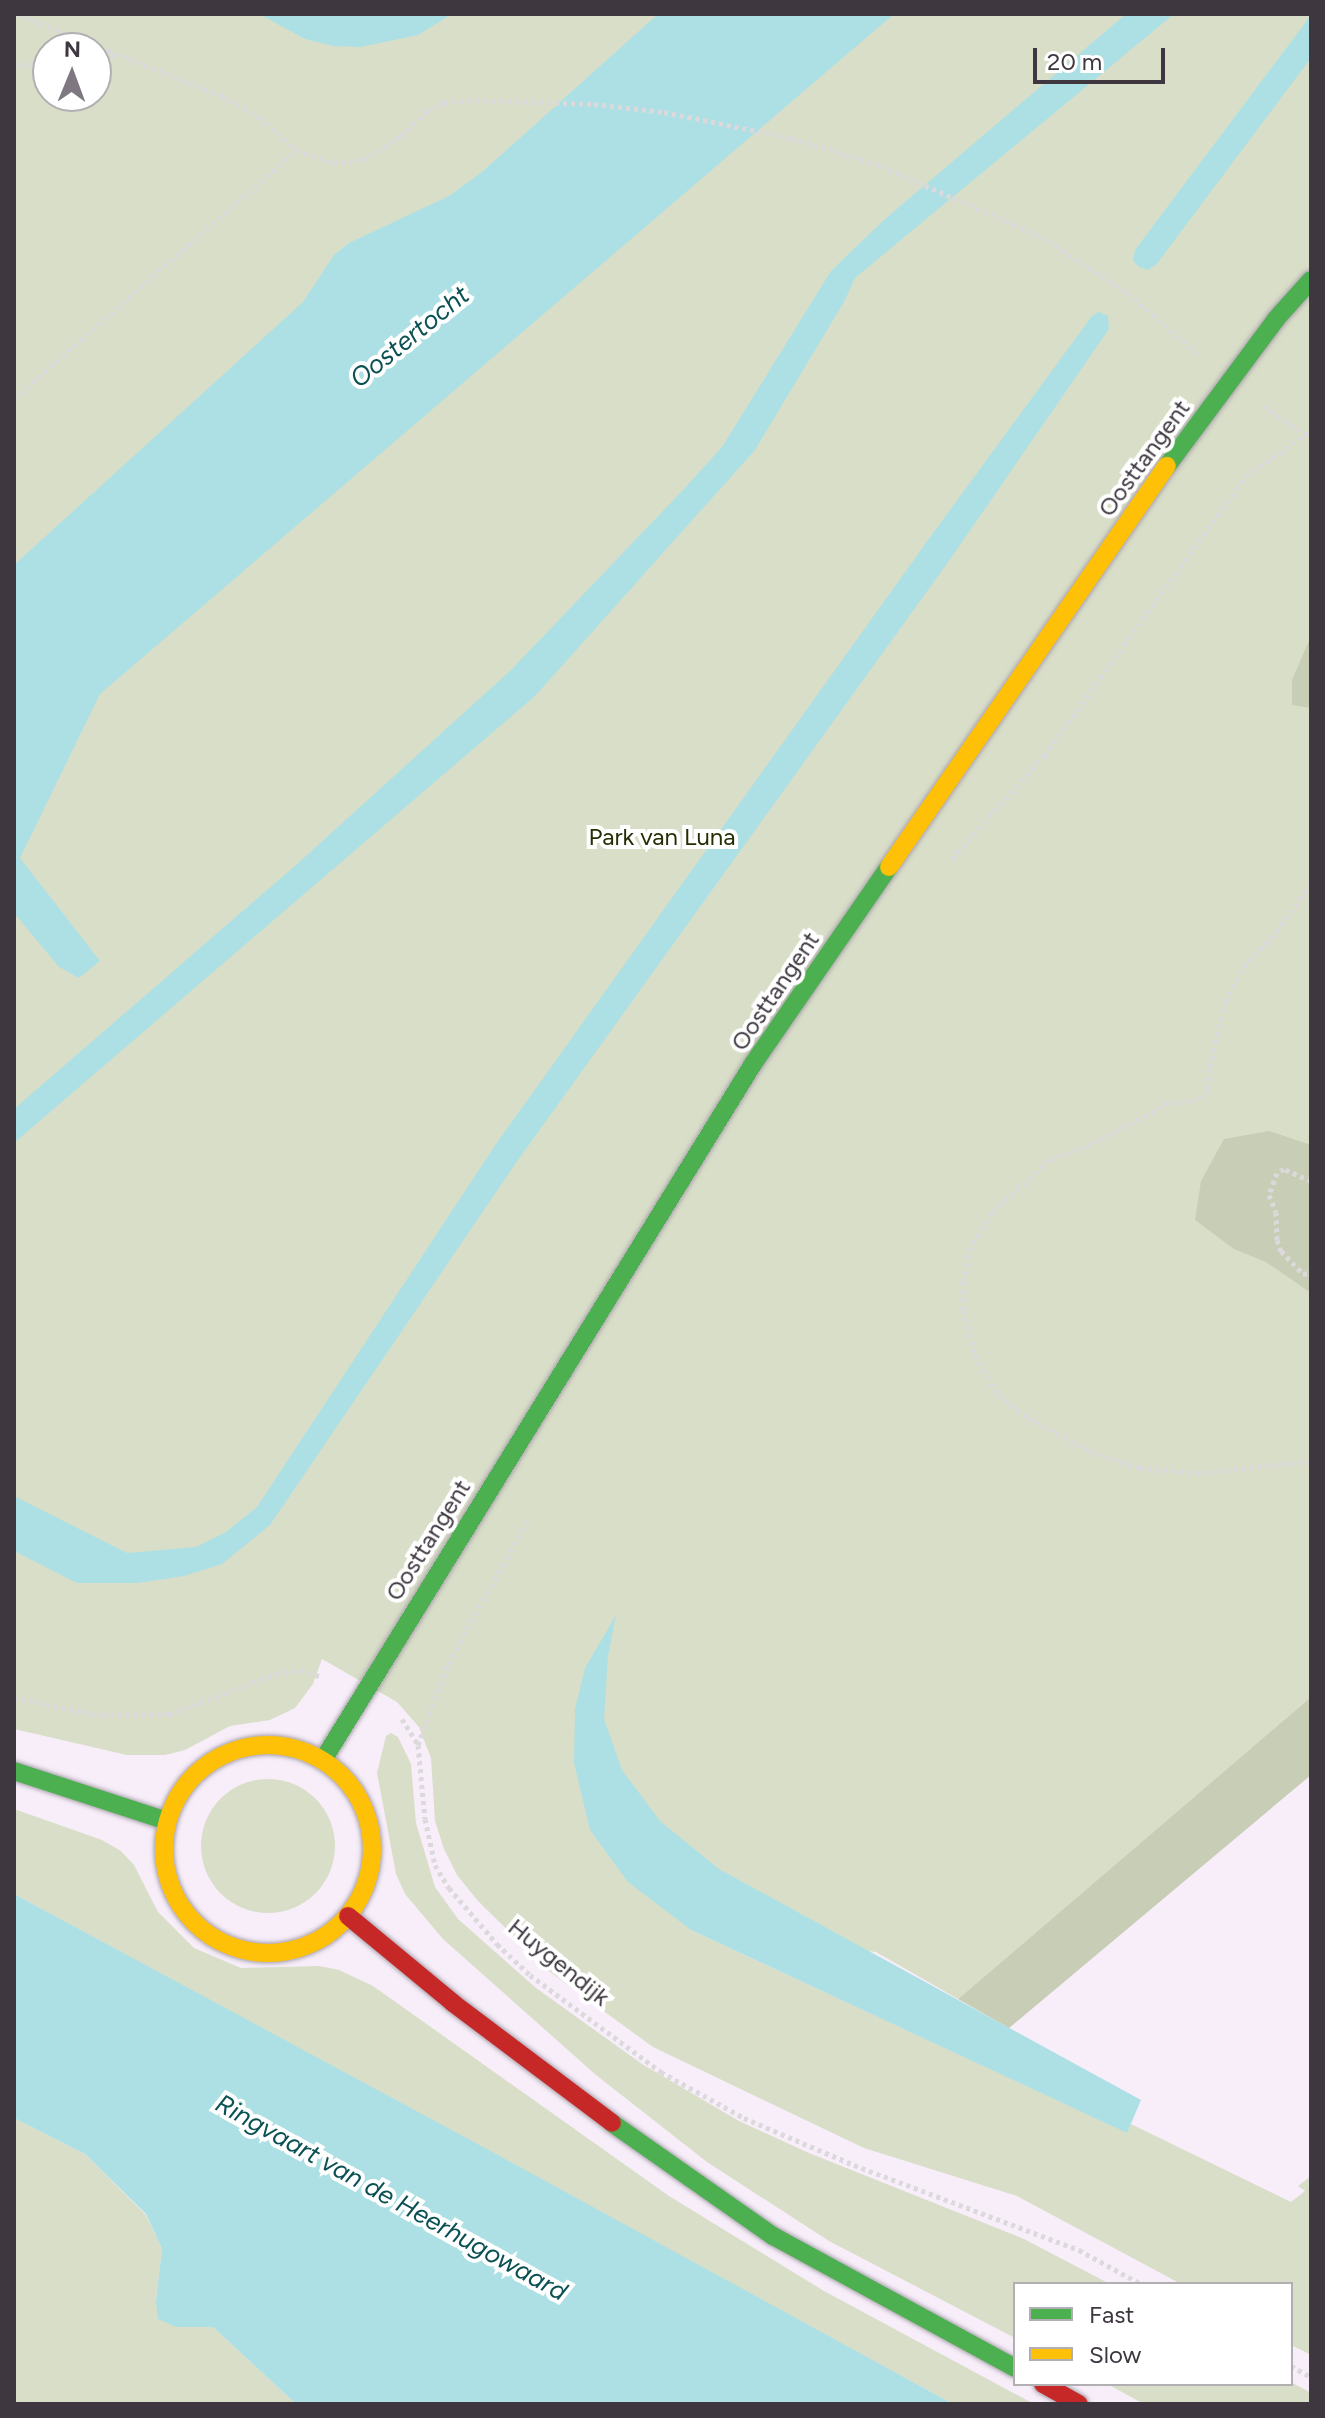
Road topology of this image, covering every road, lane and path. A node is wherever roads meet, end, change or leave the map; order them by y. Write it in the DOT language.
graph roads {
  1 [pos="18,14"];
  2 [pos="121,55"];
  3 [pos="112,56"];
  4 [pos="296,150"];
  5 [pos="1311,280"];
  6 [pos="1229,382"];
  7 [pos="14,399"];
  8 [pos="1311,431"];
  9 [pos="1303,433"];
  10 [pos="1311,438"];
  11 [pos="949,862"];
  12 [pos="1311,883"];
  13 [pos="1311,1181"];
  14 [pos="1311,1273"];
  15 [pos="1311,1461"];
  16 [pos="536,1504"];
  17 [pos="14,1698"];
  18 [pos="359,1698"];
  19 [pos="418,1745"];
  20 [pos="323,1760"];
  21 [pos="14,1771"];
  22 [pos="167,1821"];
  23 [pos="348,1916"];
  24 [pos="1137,2282"];
  25 [pos="1013,2367"];
  26 [pos="1293,2367"];
  27 [pos="1311,2377"];
  28 [pos="1047,2386"];
  29 [pos="1079,2404"];
  1 -- 2 [label="path"];
  2 -- 3 [label="path"];
  2 -- 4 [label="path"];
  4 -- 6 [label="path"];
  4 -- 7 [label="path"];
  5 -- 6 [label="main road, Oosttangent"];
  6 -- 9 [label="path"];
  6 -- 18 [label="main road, Oosttangent"];
  8 -- 9 [label="path"];
  9 -- 10 [label="path"];
  9 -- 11 [label="path"];
  12 -- 15 [label="path"];
  13 -- 14 [label="path"];
  16 -- 19 [label="path"];
  17 -- 18 [label="path"];
  18 -- 19 [label="path"];
  18 -- 20 [label="main road, Oosttangent"];
  19 -- 24 [label="path, Huygendijk"];
  20 -- 22 [label="main road"];
  20 -- 23 [label="main road"];
  21 -- 22 [label="main road"];
  22 -- 23 [label="main road"];
  23 -- 25 [label="main road"];
  26 -- 27 [label="path"];
  28 -- 29 [label="main road"];
}
